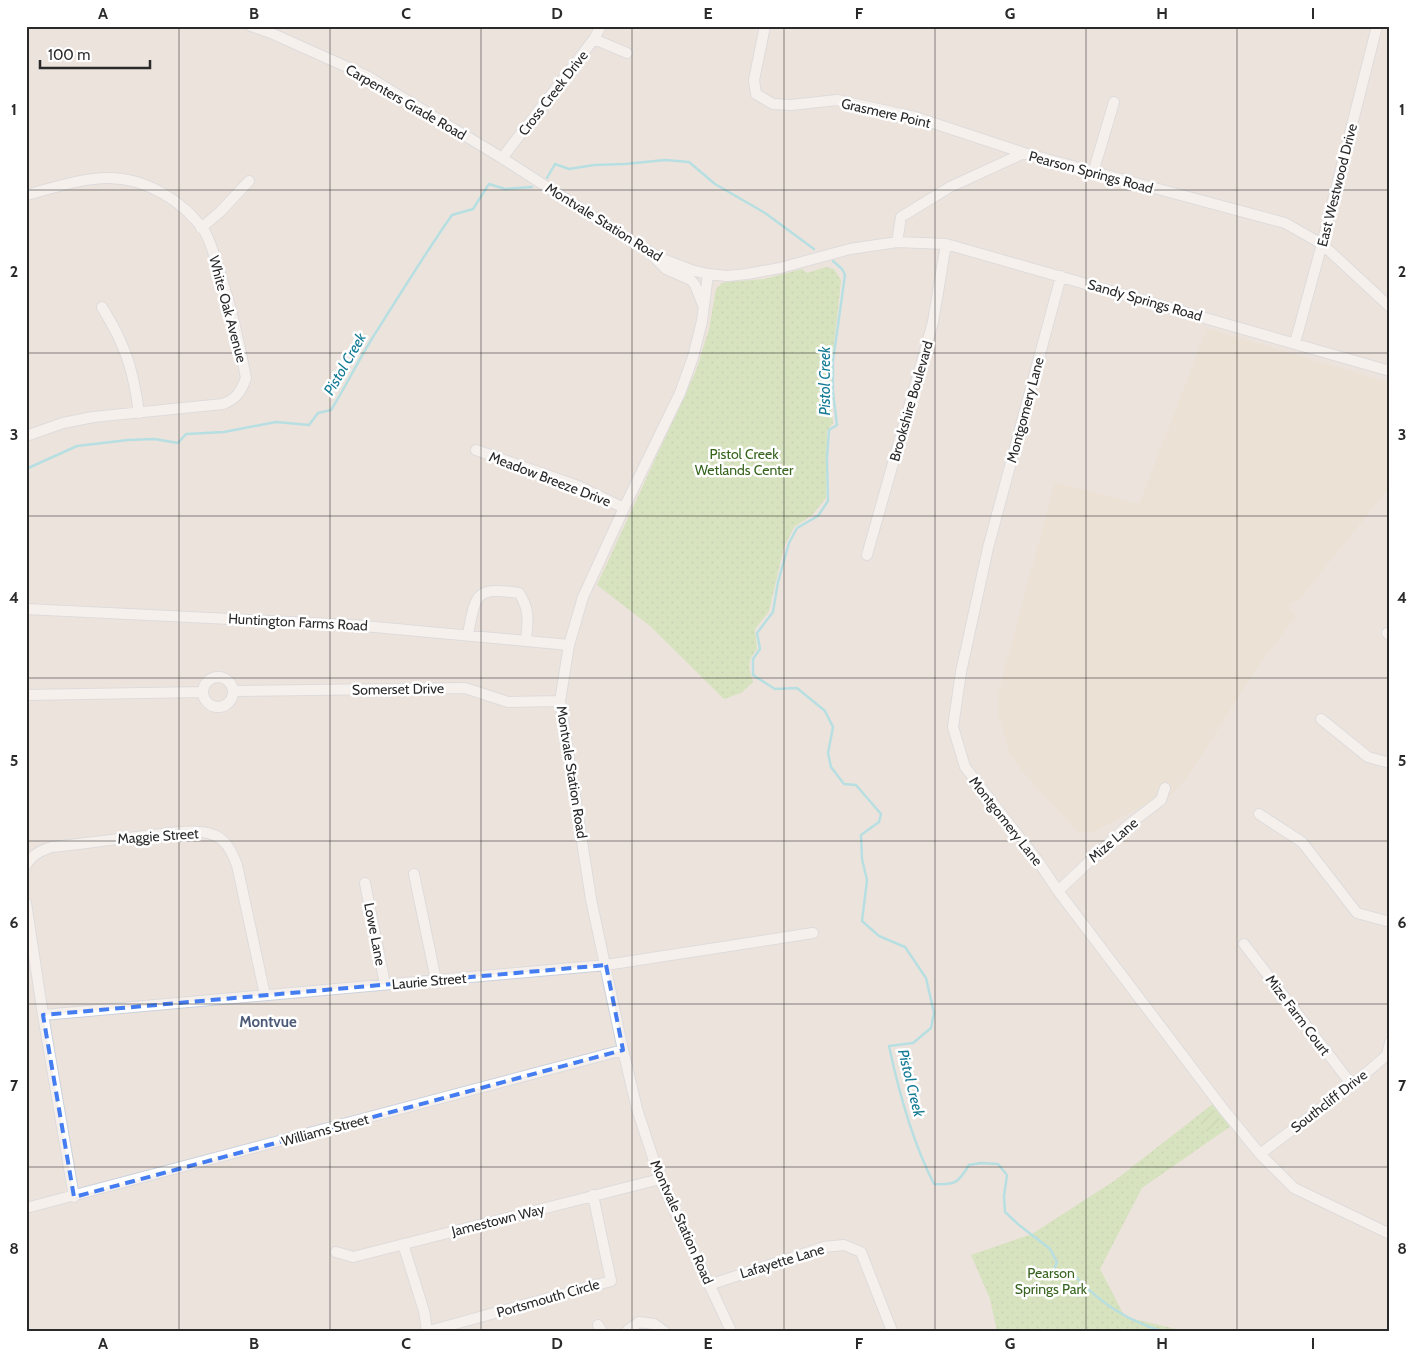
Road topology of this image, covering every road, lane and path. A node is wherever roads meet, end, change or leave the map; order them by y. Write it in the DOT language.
graph roads {
  1 [pos="251,26"];
  2 [pos="601,26"];
  3 [pos="765,26"];
  4 [pos="1377,26"];
  5 [pos="594,39"];
  6 [pos="626,53"];
  7 [pos="1114,102"];
  8 [pos="1024,153"];
  9 [pos="502,158"];
  10 [pos="1093,172"];
  11 [pos="250,181"];
  12 [pos="26,195"];
  13 [pos="201,228"];
  14 [pos="897,242"];
  15 [pos="946,244"];
  16 [pos="1322,244"];
  17 [pos="649,252"];
  18 [pos="708,274"];
  19 [pos="1060,276"];
  20 [pos="102,307"];
  21 [pos="704,307"];
  22 [pos="1390,307"];
  23 [pos="1295,343"];
  24 [pos="1390,371"];
  25 [pos="139,413"];
  26 [pos="27,433"];
  27 [pos="476,450"];
  28 [pos="624,508"];
  29 [pos="867,555"];
  30 [pos="26,609"];
  31 [pos="468,634"];
  32 [pos="526,640"];
  33 [pos="569,645"];
  34 [pos="203,692"];
  35 [pos="233,692"];
  36 [pos="26,695"];
  37 [pos="560,701"];
  38 [pos="1321,719"];
  39 [pos="1390,763"];
  40 [pos="1164,788"];
  41 [pos="1260,814"];
  42 [pos="26,864"];
  43 [pos="414,874"];
  44 [pos="366,884"];
  45 [pos="1058,890"];
  46 [pos="26,903"];
  47 [pos="1390,922"];
  48 [pos="813,933"];
  49 [pos="1244,944"];
  50 [pos="606,965"];
  51 [pos="436,980"];
  52 [pos="385,984"];
  53 [pos="264,995"];
  54 [pos="43,1015"];
  55 [pos="1390,1042"];
  56 [pos="623,1050"];
  57 [pos="1352,1085"];
  58 [pos="1260,1154"];
  59 [pos="660,1179"];
  60 [pos="593,1195"];
  61 [pos="74,1197"];
  62 [pos="26,1208"];
  63 [pos="1390,1234"];
  64 [pos="403,1244"];
  65 [pos="336,1252"];
  66 [pos="709,1285"];
  67 [pos="428,1331"];
  68 [pos="627,1331"];
  69 [pos="664,1331"];
  70 [pos="731,1331"];
  71 [pos="892,1331"];
  1 -- 9 [label="street, Carpenters Grade Road"];
  2 -- 5 [label="street, Cross Creek Drive"];
  3 -- 8 [label="street, Grasmere Point"];
  4 -- 16 [label="street, East Westwood Drive"];
  5 -- 6 [label="street"];
  5 -- 9 [label="street, Cross Creek Drive"];
  7 -- 10 [label="street"];
  8 -- 10 [label="street, Pearson Springs Road"];
  8 -- 14 [label="street, Pearson Springs Road"];
  9 -- 17 [label="street, Montvale Station Road"];
  10 -- 16 [label="street, Pearson Springs Road"];
  11 -- 13 [label="street"];
  12 -- 13 [label="street, White Oak Avenue"];
  13 -- 25 [label="street, White Oak Avenue"];
  14 -- 15 [label="street, Sandy Springs Road"];
  14 -- 18 [label="street"];
  15 -- 19 [label="street, Sandy Springs Road"];
  15 -- 29 [label="street, Brookshire Boulevard"];
  16 -- 22 [label="street, Pearson Springs Road"];
  16 -- 23 [label="street, East Westwood Drive"];
  17 -- 18 [label="street, Montvale Station Road"];
  17 -- 21 [label="street"];
  18 -- 21 [label="street, Montvale Station Road"];
  19 -- 23 [label="street, Sandy Springs Road"];
  19 -- 45 [label="street, Montgomery Lane"];
  20 -- 25 [label="street"];
  21 -- 28 [label="street, Montvale Station Road"];
  23 -- 24 [label="street, Sandy Springs Road"];
  25 -- 26 [label="street, White Oak Avenue"];
  27 -- 28 [label="street, Meadow Breeze Drive"];
  28 -- 33 [label="street, Montvale Station Road"];
  30 -- 31 [label="street, Huntington Farms Road"];
  31 -- 32 [label="street, Huntington Farms Road"];
  31 -- 32 [label="street"];
  32 -- 33 [label="street, Huntington Farms Road"];
  33 -- 37 [label="street, Montvale Station Road"];
  34 -- 35 [label="street"];
  34 -- 35 [label="street"];
  34 -- 36 [label="street"];
  35 -- 37 [label="street, Somerset Drive"];
  37 -- 50 [label="street, Montvale Station Road"];
  38 -- 39 [label="street"];
  40 -- 45 [label="street, Mize Lane"];
  41 -- 47 [label="street"];
  42 -- 53 [label="street, Maggie Street"];
  43 -- 51 [label="street"];
  44 -- 52 [label="street, Lowe Lane"];
  45 -- 58 [label="street, Montgomery Lane"];
  46 -- 54 [label="street"];
  48 -- 50 [label="street, Laurie Street"];
  49 -- 57 [label="street, Mize Farm Court"];
  50 -- 51 [label="street, Laurie Street"];
  50 -- 56 [label="street, Montvale Station Road"];
  51 -- 52 [label="street, Laurie Street"];
  52 -- 53 [label="street, Laurie Street"];
  53 -- 54 [label="street, Laurie Street"];
  54 -- 61 [label="street"];
  55 -- 57 [label="street, Southcliff Drive"];
  56 -- 59 [label="street, Montvale Station Road"];
  56 -- 61 [label="street, Williams Street"];
  57 -- 58 [label="street, Southcliff Drive"];
  58 -- 63 [label="street, Montgomery Lane"];
  59 -- 60 [label="street, Jamestown Way"];
  59 -- 66 [label="street, Montvale Station Road"];
  60 -- 64 [label="street, Jamestown Way"];
  60 -- 67 [label="street, Portsmouth Circle"];
  61 -- 62 [label="street, Williams Street"];
  64 -- 65 [label="street, Jamestown Way"];
  64 -- 67 [label="street"];
  66 -- 70 [label="street, Montvale Station Road"];
  66 -- 71 [label="street, Lafayette Lane"];
  68 -- 69 [label="street"];
}
